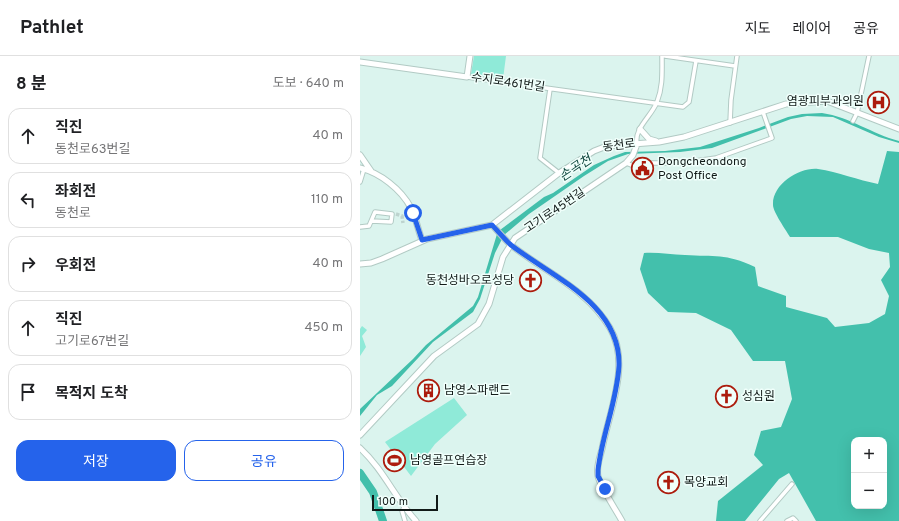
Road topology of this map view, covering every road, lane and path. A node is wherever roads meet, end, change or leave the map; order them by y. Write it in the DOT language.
graph roads {
  1 [pos="470,56"];
  2 [pos="664,56"];
  3 [pos="737,56"];
  4 [pos="869,56"];
  5 [pos="696,61"];
  6 [pos="360,62"];
  7 [pos="735,66"];
  8 [pos="467,77"];
  9 [pos="550,89"];
  10 [pos="656,104"];
  11 [pos="763,112"];
  12 [pos="857,113"];
  13 [pos="853,121"];
  14 [pos="730,123"];
  15 [pos="640,129"];
  16 [pos="899,129"];
  17 [pos="659,142"];
  18 [pos="637,144"];
  19 [pos="360,154"];
  20 [pos="628,161"];
  21 [pos="362,169"];
  22 [pos="371,171"];
  23 [pos="559,173"];
  24 [pos="360,182"];
  25 [pos="372,221"];
  26 [pos="494,226"];
  27 [pos="360,228"];
  28 [pos="422,240"];
  29 [pos="510,244"];
  30 [pos="360,264"];
  31 [pos="360,436"];
  32 [pos="360,448"];
  33 [pos="792,484"];
  34 [pos="404,508"];
  35 [pos="405,521"];
  36 [pos="416,521"];
  37 [pos="622,521"];
  38 [pos="760,521"];
  39 [pos="787,521"];
  40 [pos="796,521"];
  1 -- 8 [label="street"];
  2 -- 5 [label="street"];
  2 -- 10 [label="street"];
  3 -- 7 [label="street"];
  4 -- 12 [label="street"];
  5 -- 7 [label="street"];
  5 -- 10 [label="street, 수지로461번길"];
  6 -- 8 [label="street, 수지로461번길"];
  7 -- 14 [label="street"];
  8 -- 9 [label="street, 수지로461번길"];
  9 -- 10 [label="street, 수지로461번길"];
  9 -- 23 [label="street"];
  10 -- 15 [label="street"];
  11 -- 12 [label="street, 동천로"];
  11 -- 14 [label="street, 동천로"];
  11 -- 20 [label="street"];
  12 -- 13 [label="street"];
  12 -- 16 [label="street, 동천로"];
  14 -- 17 [label="street, 동천로"];
  15 -- 17 [label="street"];
  15 -- 18 [label="street"];
  17 -- 18 [label="street, 동천로"];
  18 -- 20 [label="street"];
  18 -- 23 [label="street, 동천로"];
  19 -- 22 [label="street"];
  20 -- 29 [label="street, 고기로45번길"];
  21 -- 22 [label="street"];
  21 -- 24 [label="street"];
  22 -- 28 [label="street"];
  23 -- 26 [label="street, 동천로"];
  25 -- 25 [label="street"];
  25 -- 27 [label="street"];
  26 -- 28 [label="street, 동천로"];
  26 -- 29 [label="street"];
  28 -- 30 [label="street, 동천로"];
  29 -- 31 [label="street, 고기로45번길"];
  29 -- 37 [label="street"];
  32 -- 34 [label="street"];
  33 -- 38 [label="street"];
  34 -- 35 [label="street"];
  34 -- 36 [label="street"];
  39 -- 40 [label="street"];
}
